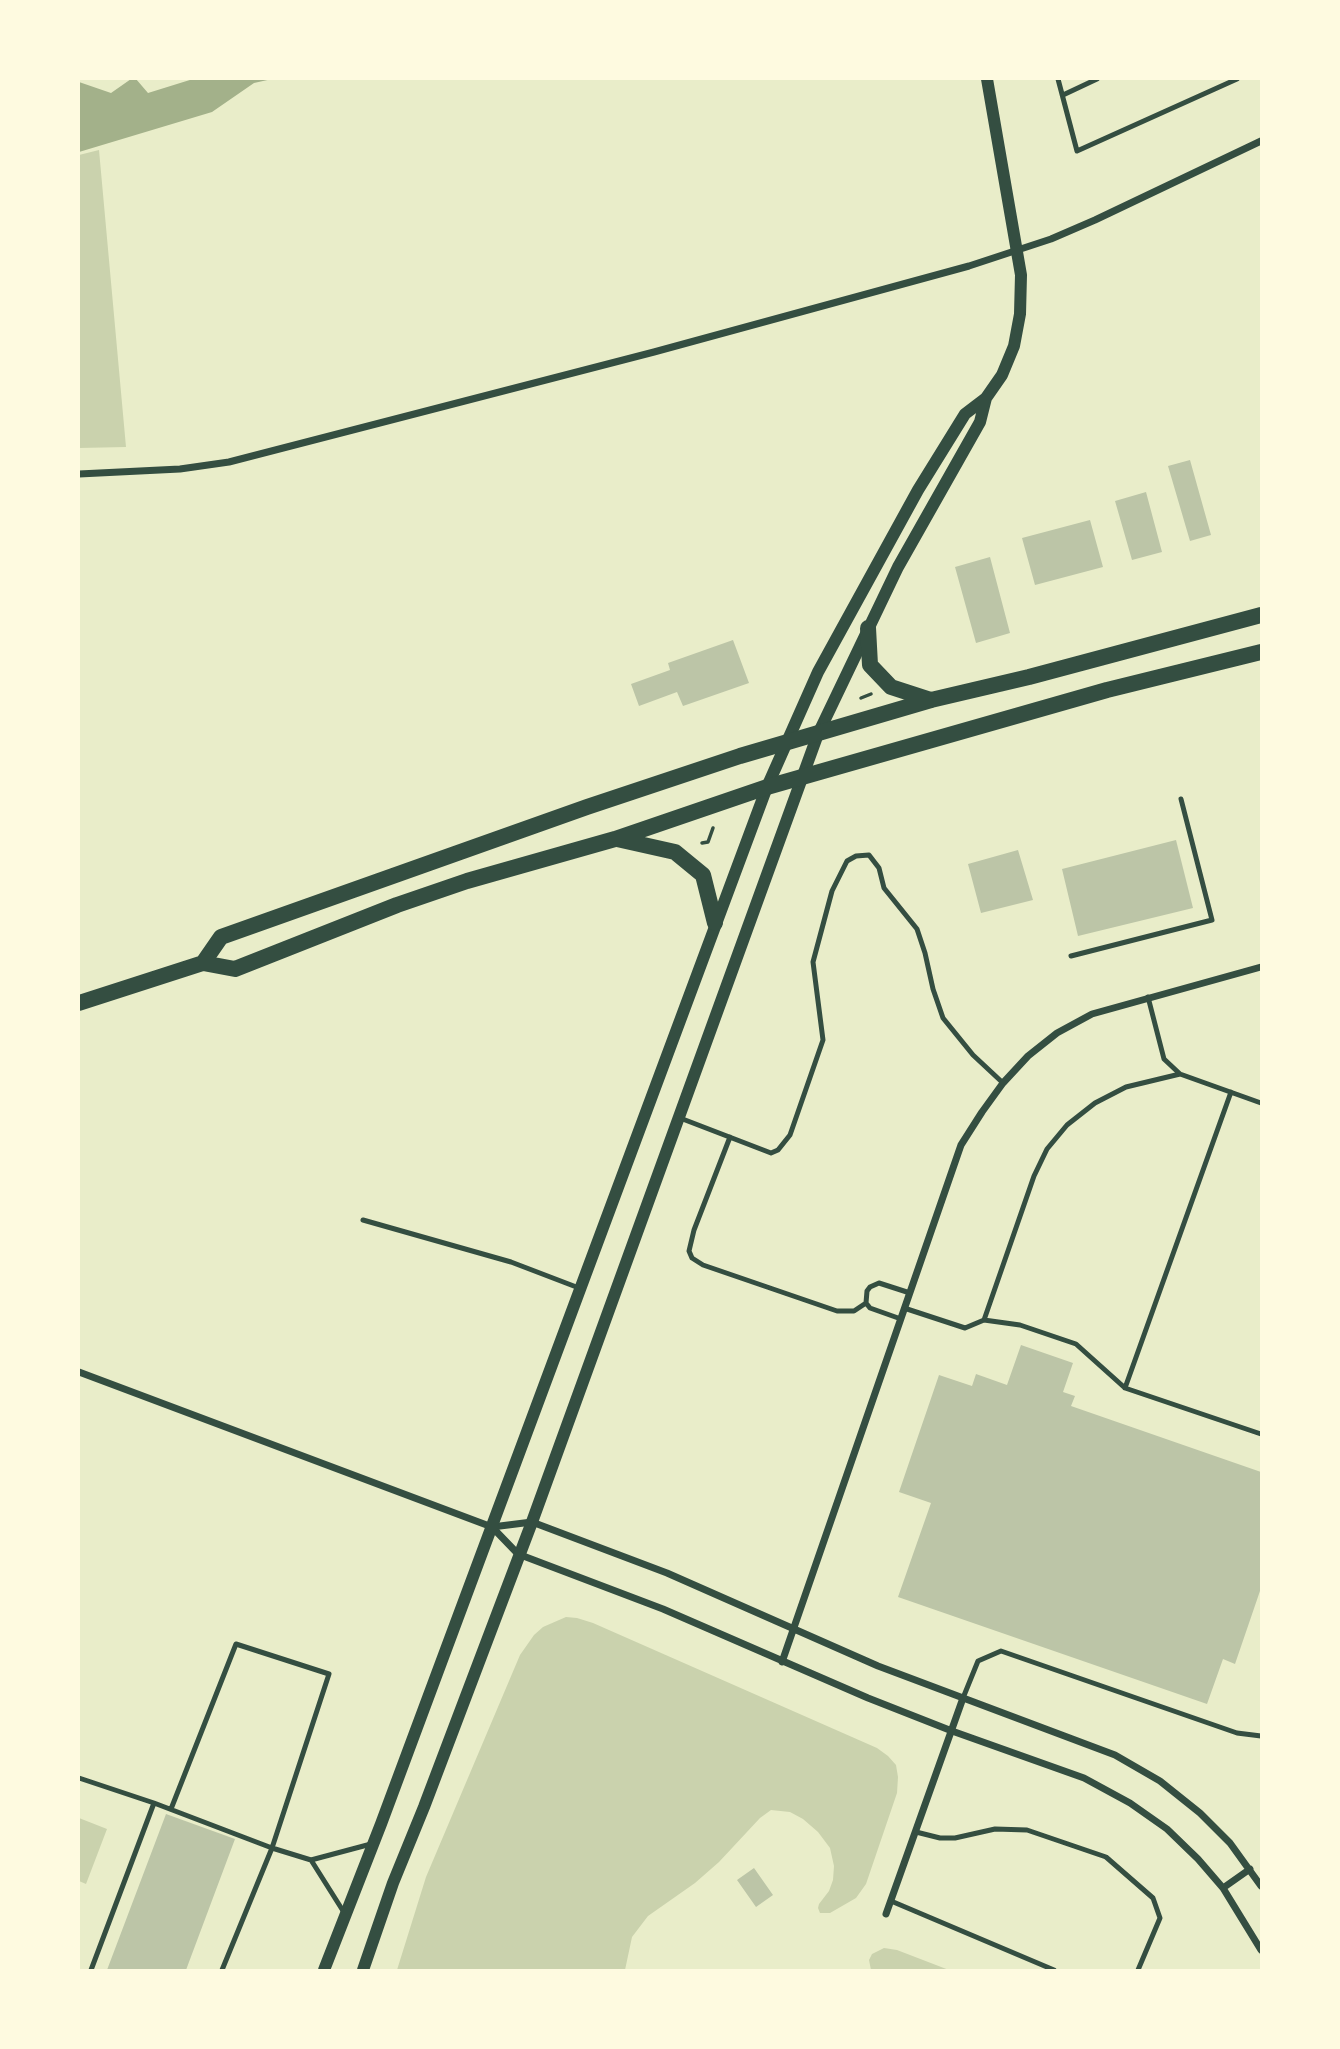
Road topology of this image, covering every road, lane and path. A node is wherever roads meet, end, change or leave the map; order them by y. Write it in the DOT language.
graph roads {
  1 [pos="987,79"];
  2 [pos="1058,79"];
  3 [pos="1097,79"];
  4 [pos="1237,79"];
  5 [pos="1063,95"];
  6 [pos="1261,141"];
  7 [pos="1017,250"];
  8 [pos="986,398"];
  9 [pos="79,474"];
  10 [pos="1261,615"];
  11 [pos="869,628"];
  12 [pos="1261,652"];
  13 [pos="871,694"];
  14 [pos="861,698"];
  15 [pos="931,700"];
  16 [pos="818,734"];
  17 [pos="789,740"];
  18 [pos="800,777"];
  19 [pos="767,787"];
  20 [pos="1181,799"];
  21 [pos="713,828"];
  22 [pos="614,839"];
  23 [pos="702,843"];
  24 [pos="715,923"];
  25 [pos="1072,956"];
  26 [pos="204,963"];
  27 [pos="1261,967"];
  28 [pos="1148,997"];
  29 [pos="79,1003"];
  30 [pos="1180,1074"];
  31 [pos="1003,1083"];
  32 [pos="1231,1092"];
  33 [pos="1261,1102"];
  34 [pos="680,1118"];
  35 [pos="730,1137"];
  36 [pos="363,1220"];
  37 [pos="582,1289"];
  38 [pos="909,1293"];
  39 [pos="866,1303"];
  40 [pos="904,1308"];
  41 [pos="901,1319"];
  42 [pos="985,1320"];
  43 [pos="79,1372"];
  44 [pos="1125,1388"];
  45 [pos="1261,1434"];
  46 [pos="532,1521"];
  47 [pos="492,1527"];
  48 [pos="518,1555"];
  49 [pos="794,1629"];
  50 [pos="782,1662"];
  51 [pos="963,1698"];
  52 [pos="952,1731"];
  53 [pos="1261,1737"];
  54 [pos="79,1778"];
  55 [pos="154,1803"];
  56 [pos="171,1809"];
  57 [pos="916,1832"];
  58 [pos="374,1843"];
  59 [pos="272,1848"];
  60 [pos="311,1860"];
  61 [pos="1250,1869"];
  62 [pos="1261,1885"];
  63 [pos="1223,1888"];
  64 [pos="891,1901"];
  65 [pos="886,1914"];
  66 [pos="346,1915"];
  67 [pos="1261,1950"];
  68 [pos="91,1970"];
  69 [pos="222,1970"];
  70 [pos="324,1970"];
  71 [pos="363,1970"];
  72 [pos="1055,1970"];
  73 [pos="1138,1970"];
  1 -- 7 [label="street"];
  2 -- 5 [label="lane"];
  3 -- 5 [label="lane"];
  4 -- 5 [label="lane"];
  6 -- 7 [label="street"];
  7 -- 8 [label="street"];
  7 -- 9 [label="street"];
  8 -- 11 [label="street"];
  8 -- 17 [label="street"];
  10 -- 15 [label="main road"];
  11 -- 15 [label="main road"];
  11 -- 16 [label="street"];
  12 -- 18 [label="main road"];
  13 -- 14 [label="path"];
  15 -- 16 [label="main road"];
  16 -- 17 [label="main road"];
  16 -- 18 [label="street"];
  17 -- 19 [label="street"];
  17 -- 26 [label="main road"];
  18 -- 19 [label="main road"];
  18 -- 34 [label="street"];
  19 -- 22 [label="main road"];
  19 -- 24 [label="street"];
  20 -- 25 [label="lane"];
  21 -- 23 [label="path"];
  22 -- 24 [label="main road"];
  22 -- 26 [label="main road"];
  24 -- 37 [label="street"];
  26 -- 29 [label="main road"];
  27 -- 28 [label="street"];
  28 -- 30 [label="lane"];
  28 -- 31 [label="street"];
  30 -- 32 [label="lane"];
  30 -- 42 [label="lane"];
  31 -- 35 [label="lane"];
  31 -- 38 [label="street"];
  32 -- 33 [label="lane"];
  32 -- 44 [label="lane"];
  34 -- 35 [label="lane"];
  34 -- 46 [label="street"];
  35 -- 39 [label="lane"];
  36 -- 37 [label="lane"];
  37 -- 47 [label="street"];
  38 -- 39 [label="lane"];
  38 -- 40 [label="street"];
  39 -- 41 [label="lane"];
  40 -- 41 [label="street"];
  40 -- 42 [label="lane"];
  41 -- 49 [label="street"];
  42 -- 44 [label="lane"];
  43 -- 47 [label="street"];
  44 -- 45 [label="lane"];
  46 -- 47 [label="street"];
  46 -- 48 [label="street"];
  46 -- 49 [label="street"];
  47 -- 48 [label="street"];
  47 -- 58 [label="street"];
  48 -- 50 [label="street"];
  48 -- 71 [label="street"];
  49 -- 50 [label="street"];
  49 -- 51 [label="street"];
  50 -- 52 [label="street"];
  51 -- 52 [label="street"];
  51 -- 53 [label="lane"];
  51 -- 61 [label="street"];
  52 -- 57 [label="street"];
  52 -- 63 [label="street"];
  54 -- 55 [label="lane"];
  55 -- 56 [label="lane"];
  55 -- 68 [label="lane"];
  56 -- 59 [label="lane"];
  56 -- 59 [label="lane"];
  57 -- 64 [label="street"];
  57 -- 73 [label="lane"];
  58 -- 60 [label="lane"];
  58 -- 66 [label="street"];
  59 -- 60 [label="lane"];
  59 -- 69 [label="lane"];
  60 -- 66 [label="lane"];
  61 -- 62 [label="street"];
  61 -- 63 [label="street"];
  63 -- 67 [label="street"];
  64 -- 65 [label="street"];
  64 -- 72 [label="lane"];
  66 -- 70 [label="street"];
}
